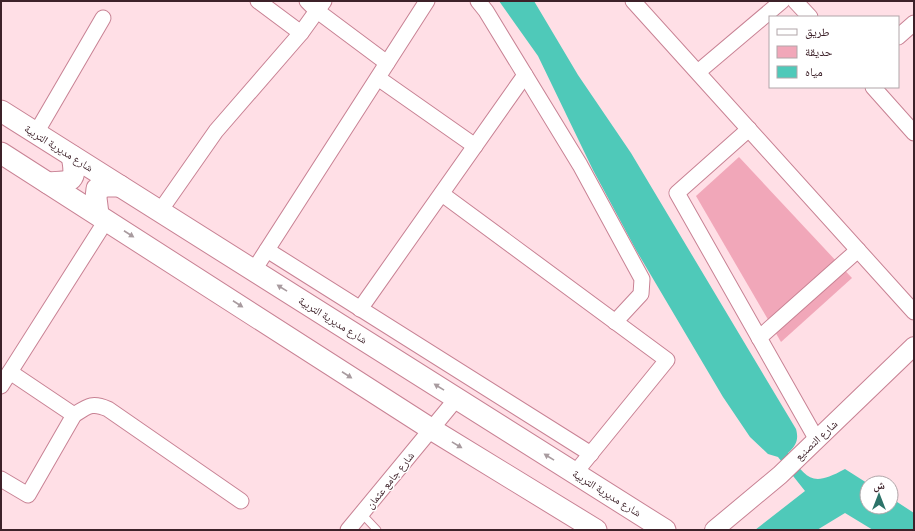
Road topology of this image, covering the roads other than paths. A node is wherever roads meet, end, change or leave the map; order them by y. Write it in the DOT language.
graph roads {
  1 [pos="258,1"];
  2 [pos="427,1"];
  3 [pos="478,1"];
  4 [pos="634,1"];
  5 [pos="782,1"];
  6 [pos="795,1"];
  7 [pos="316,4"];
  8 [pos="809,16"];
  9 [pos="103,18"];
  10 [pos="914,23"];
  11 [pos="302,33"];
  12 [pos="899,36"];
  13 [pos="387,63"];
  14 [pos="698,72"];
  15 [pos="525,76"];
  16 [pos="378,78"];
  17 [pos="874,88"];
  18 [pos="1,111"];
  19 [pos="749,129"];
  20 [pos="36,133"];
  21 [pos="914,133"];
  22 [pos="475,146"];
  23 [pos="1,153"];
  24 [pos="72,156"];
  25 [pos="48,183"];
  26 [pos="120,186"];
  27 [pos="442,194"];
  28 [pos="160,211"];
  29 [pos="102,217"];
  30 [pos="267,250"];
  31 [pos="858,250"];
  32 [pos="254,270"];
  33 [pos="360,309"];
  34 [pos="914,312"];
  35 [pos="615,322"];
  36 [pos="759,338"];
  37 [pos="912,351"];
  38 [pos="10,372"];
  39 [pos="1,386"];
  40 [pos="457,398"];
  41 [pos="74,416"];
  42 [pos="431,429"];
  43 [pos="817,440"];
  44 [pos="591,454"];
  45 [pos="575,473"];
  46 [pos="1,478"];
  47 [pos="241,501"];
  48 [pos="362,514"];
  49 [pos="348,530"];
  50 [pos="377,530"];
  51 [pos="596,530"];
  52 [pos="665,530"];
  53 [pos="714,530"];
  1 -- 11 [label="street"];
  2 -- 13 [label="street"];
  3 -- 15 [label="street"];
  4 -- 14 [label="street"];
  5 -- 14 [label="street"];
  6 -- 8 [label="street"];
  7 -- 11 [label="street"];
  7 -- 13 [label="street"];
  9 -- 20 [label="street"];
  10 -- 12 [label="street"];
  11 -- 28 [label="street"];
  13 -- 16 [label="street"];
  14 -- 19 [label="street"];
  15 -- 22 [label="street"];
  15 -- 35 [label="street"];
  16 -- 22 [label="street"];
  16 -- 30 [label="street"];
  17 -- 21 [label="street"];
  18 -- 20 [label="main road, شارع مديرية التربية"];
  19 -- 31 [label="street"];
  19 -- 36 [label="street"];
  20 -- 24 [label="main road, شارع مديرية التربية"];
  22 -- 27 [label="street"];
  23 -- 25 [label="main road"];
  24 -- 25 [label="main road"];
  24 -- 26 [label="main road, شارع مديرية التربية"];
  25 -- 29 [label="main road"];
  26 -- 28 [label="main road, شارع مديرية التربية"];
  26 -- 29 [label="main road"];
  27 -- 33 [label="street"];
  27 -- 35 [label="street"];
  28 -- 32 [label="main road, شارع مديرية التربية"];
  29 -- 38 [label="street"];
  29 -- 42 [label="main road, one-way"];
  30 -- 32 [label="street"];
  30 -- 33 [label="street"];
  31 -- 34 [label="street"];
  31 -- 36 [label="street"];
  40 -- 32 [label="main road, شارع مديرية التربية, one-way"];
  33 -- 44 [label="street"];
  35 -- 44 [label="street"];
  36 -- 43 [label="street"];
  37 -- 43 [label="street, شارع التصنيع"];
  38 -- 39 [label="street"];
  38 -- 41 [label="street"];
  40 -- 42 [label="street, شارع جامع عثمان"];
  45 -- 40 [label="main road, شارع مديرية التربية, one-way"];
  41 -- 46 [label="street"];
  41 -- 47 [label="street"];
  42 -- 48 [label="street, شارع جامع عثمان"];
  42 -- 51 [label="main road, one-way"];
  43 -- 53 [label="street, شارع التصنيع"];
  44 -- 45 [label="street"];
  45 -- 52 [label="main road, شارع مديرية التربية"];
  48 -- 49 [label="street, شارع جامع عثمان"];
  48 -- 50 [label="lane"];
}
